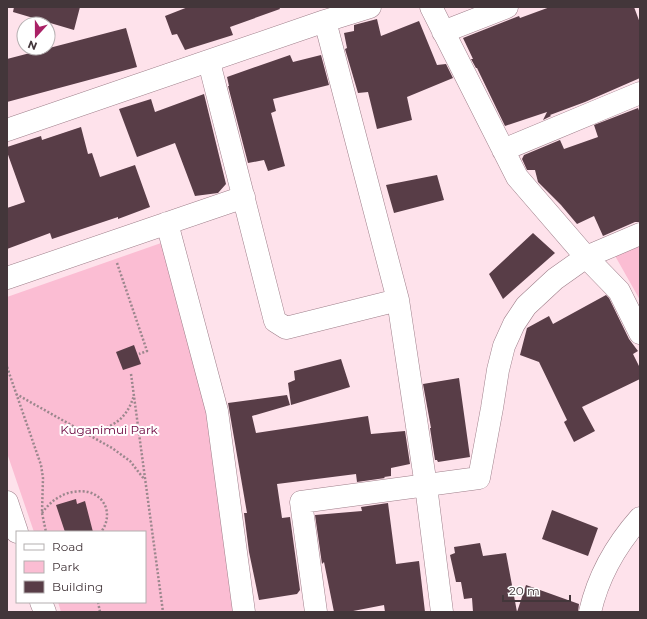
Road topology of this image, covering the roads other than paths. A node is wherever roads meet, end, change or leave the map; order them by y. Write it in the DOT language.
graph roads {
  1 [pos="370,7"];
  2 [pos="431,7"];
  3 [pos="507,7"];
  4 [pos="325,21"];
  5 [pos="443,32"];
  6 [pos="210,62"];
  7 [pos="640,93"];
  8 [pos="7,130"];
  9 [pos="503,150"];
  10 [pos="244,197"];
  11 [pos="167,223"];
  12 [pos="640,234"];
  13 [pos="586,257"];
  14 [pos="7,278"];
  15 [pos="398,300"];
  16 [pos="640,334"];
  17 [pos="426,486"];
  18 [pos="7,502"];
  19 [pos="640,518"];
  20 [pos="17,531"];
  21 [pos="244,612"];
  22 [pos="312,612"];
  23 [pos="442,612"];
  24 [pos="590,612"];
  1 -- 4 [label="street"];
  2 -- 5 [label="street"];
  3 -- 5 [label="street"];
  4 -- 6 [label="street"];
  4 -- 15 [label="street"];
  5 -- 9 [label="street"];
  6 -- 8 [label="street"];
  6 -- 10 [label="street"];
  7 -- 9 [label="street"];
  9 -- 13 [label="street"];
  10 -- 11 [label="street"];
  10 -- 15 [label="street"];
  11 -- 14 [label="street"];
  11 -- 21 [label="street"];
  12 -- 13 [label="street"];
  13 -- 16 [label="street"];
  13 -- 17 [label="street"];
  15 -- 17 [label="street"];
  17 -- 22 [label="street"];
  17 -- 23 [label="street"];
  18 -- 20 [label="street"];
  19 -- 24 [label="street"];
}
